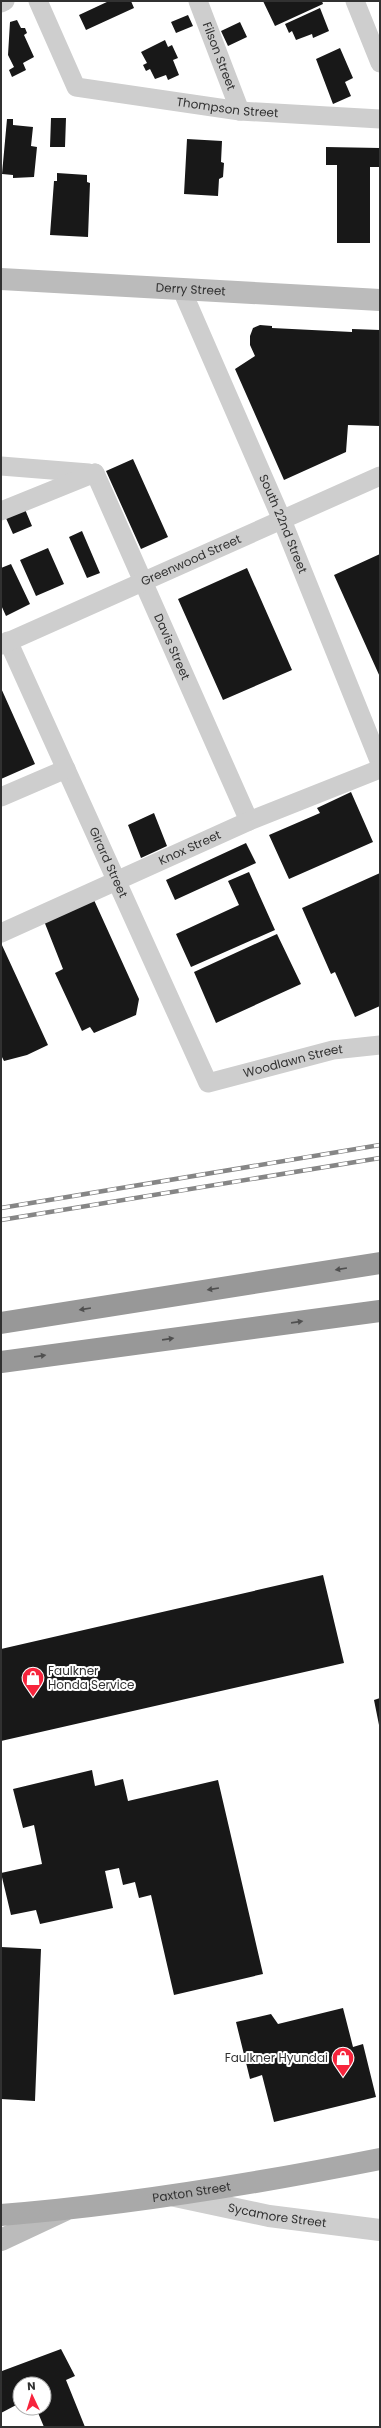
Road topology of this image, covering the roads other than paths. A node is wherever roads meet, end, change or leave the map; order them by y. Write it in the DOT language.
graph roads {
  1 [pos="5,1"];
  2 [pos="38,1"];
  3 [pos="198,1"];
  4 [pos="355,1"];
  5 [pos="1,3"];
  6 [pos="380,64"];
  7 [pos="240,111"];
  8 [pos="380,118"];
  9 [pos="1,279"];
  10 [pos="181,288"];
  11 [pos="380,300"];
  12 [pos="1,466"];
  13 [pos="95,473"];
  14 [pos="380,476"];
  15 [pos="1,511"];
  16 [pos="282,520"];
  17 [pos="143,582"];
  18 [pos="5,643"];
  19 [pos="380,763"];
  20 [pos="66,769"];
  21 [pos="380,769"];
  22 [pos="1,797"];
  23 [pos="249,821"];
  24 [pos="117,881"];
  25 [pos="1,932"];
  26 [pos="380,1045"];
  27 [pos="208,1083"];
  28 [pos="380,1263"];
  29 [pos="380,1311"];
  30 [pos="1,1323"];
  31 [pos="1,1362"];
  32 [pos="380,2159"];
  33 [pos="175,2196"];
  34 [pos="65,2210"];
  35 [pos="1,2215"];
  36 [pos="380,2230"];
  37 [pos="1,2240"];
  1 -- 5 [label="street"];
  2 -- 7 [label="street, Thompson Street"];
  3 -- 7 [label="street, Filson Street"];
  4 -- 6 [label="street"];
  7 -- 8 [label="street, Thompson Street"];
  9 -- 10 [label="main road, Derry Street"];
  10 -- 11 [label="main road, Derry Street"];
  10 -- 16 [label="street, South 22nd Street"];
  12 -- 13 [label="street"];
  13 -- 15 [label="street"];
  13 -- 17 [label="street, Davis Street"];
  14 -- 16 [label="street, Greenwood Street"];
  16 -- 17 [label="street, Greenwood Street"];
  16 -- 19 [label="street, South 22nd Street"];
  17 -- 18 [label="street, Greenwood Street"];
  17 -- 23 [label="street, Davis Street"];
  18 -- 20 [label="street, Girard Street"];
  20 -- 22 [label="street"];
  20 -- 24 [label="street, Girard Street"];
  21 -- 23 [label="street, Knox Street"];
  23 -- 24 [label="street, Knox Street"];
  24 -- 25 [label="street, Knox Street"];
  24 -- 27 [label="street, Girard Street"];
  26 -- 27 [label="street, Woodlawn Street"];
  28 -- 30 [label="highway, one-way"];
  31 -- 29 [label="highway, one-way"];
  32 -- 33 [label="main road, Paxton Street"];
  33 -- 34 [label="main road, Paxton Street"];
  33 -- 36 [label="street, Sycamore Street"];
  34 -- 35 [label="main road, Paxton Street"];
  34 -- 37 [label="main road"];
}
